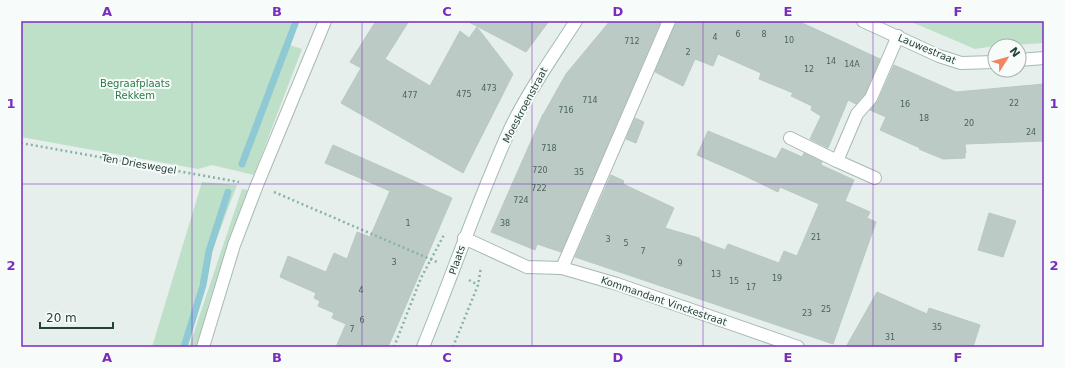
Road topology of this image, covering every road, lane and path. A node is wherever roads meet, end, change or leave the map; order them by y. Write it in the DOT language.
graph roads {
  1 [pos="325,21"];
  2 [pos="576,21"];
  3 [pos="669,21"];
  4 [pos="863,21"];
  5 [pos="898,36"];
  6 [pos="1044,58"];
  7 [pos="1027,59"];
  8 [pos="987,62"];
  9 [pos="790,138"];
  10 [pos="21,144"];
  11 [pos="837,161"];
  12 [pos="875,178"];
  13 [pos="257,185"];
  14 [pos="446,231"];
  15 [pos="464,238"];
  16 [pos="478,244"];
  17 [pos="430,258"];
  18 [pos="527,267"];
  19 [pos="562,268"];
  20 [pos="203,347"];
  21 [pos="394,347"];
  22 [pos="423,347"];
  23 [pos="452,347"];
  24 [pos="798,347"];
  1 -- 13 [label="street"];
  2 -- 15 [label="street, Moeskroenstraat"];
  3 -- 19 [label="street"];
  4 -- 5 [label="street, Lauwestraat"];
  5 -- 8 [label="street, Lauwestraat"];
  5 -- 11 [label="street"];
  6 -- 7 [label="street"];
  9 -- 11 [label="street"];
  10 -- 13 [label="path, Ten Drieswegel"];
  11 -- 12 [label="street"];
  13 -- 17 [label="path, Ten Drieswegel"];
  13 -- 20 [label="street"];
  14 -- 17 [label="path"];
  15 -- 16 [label="street, Plaats"];
  15 -- 22 [label="street, Plaats"];
  16 -- 18 [label="street, Plaats"];
  16 -- 23 [label="path"];
  17 -- 21 [label="path"];
  18 -- 19 [label="street, Kommandant Vinckestraat"];
  19 -- 24 [label="street, Kommandant Vinckestraat"];
}
